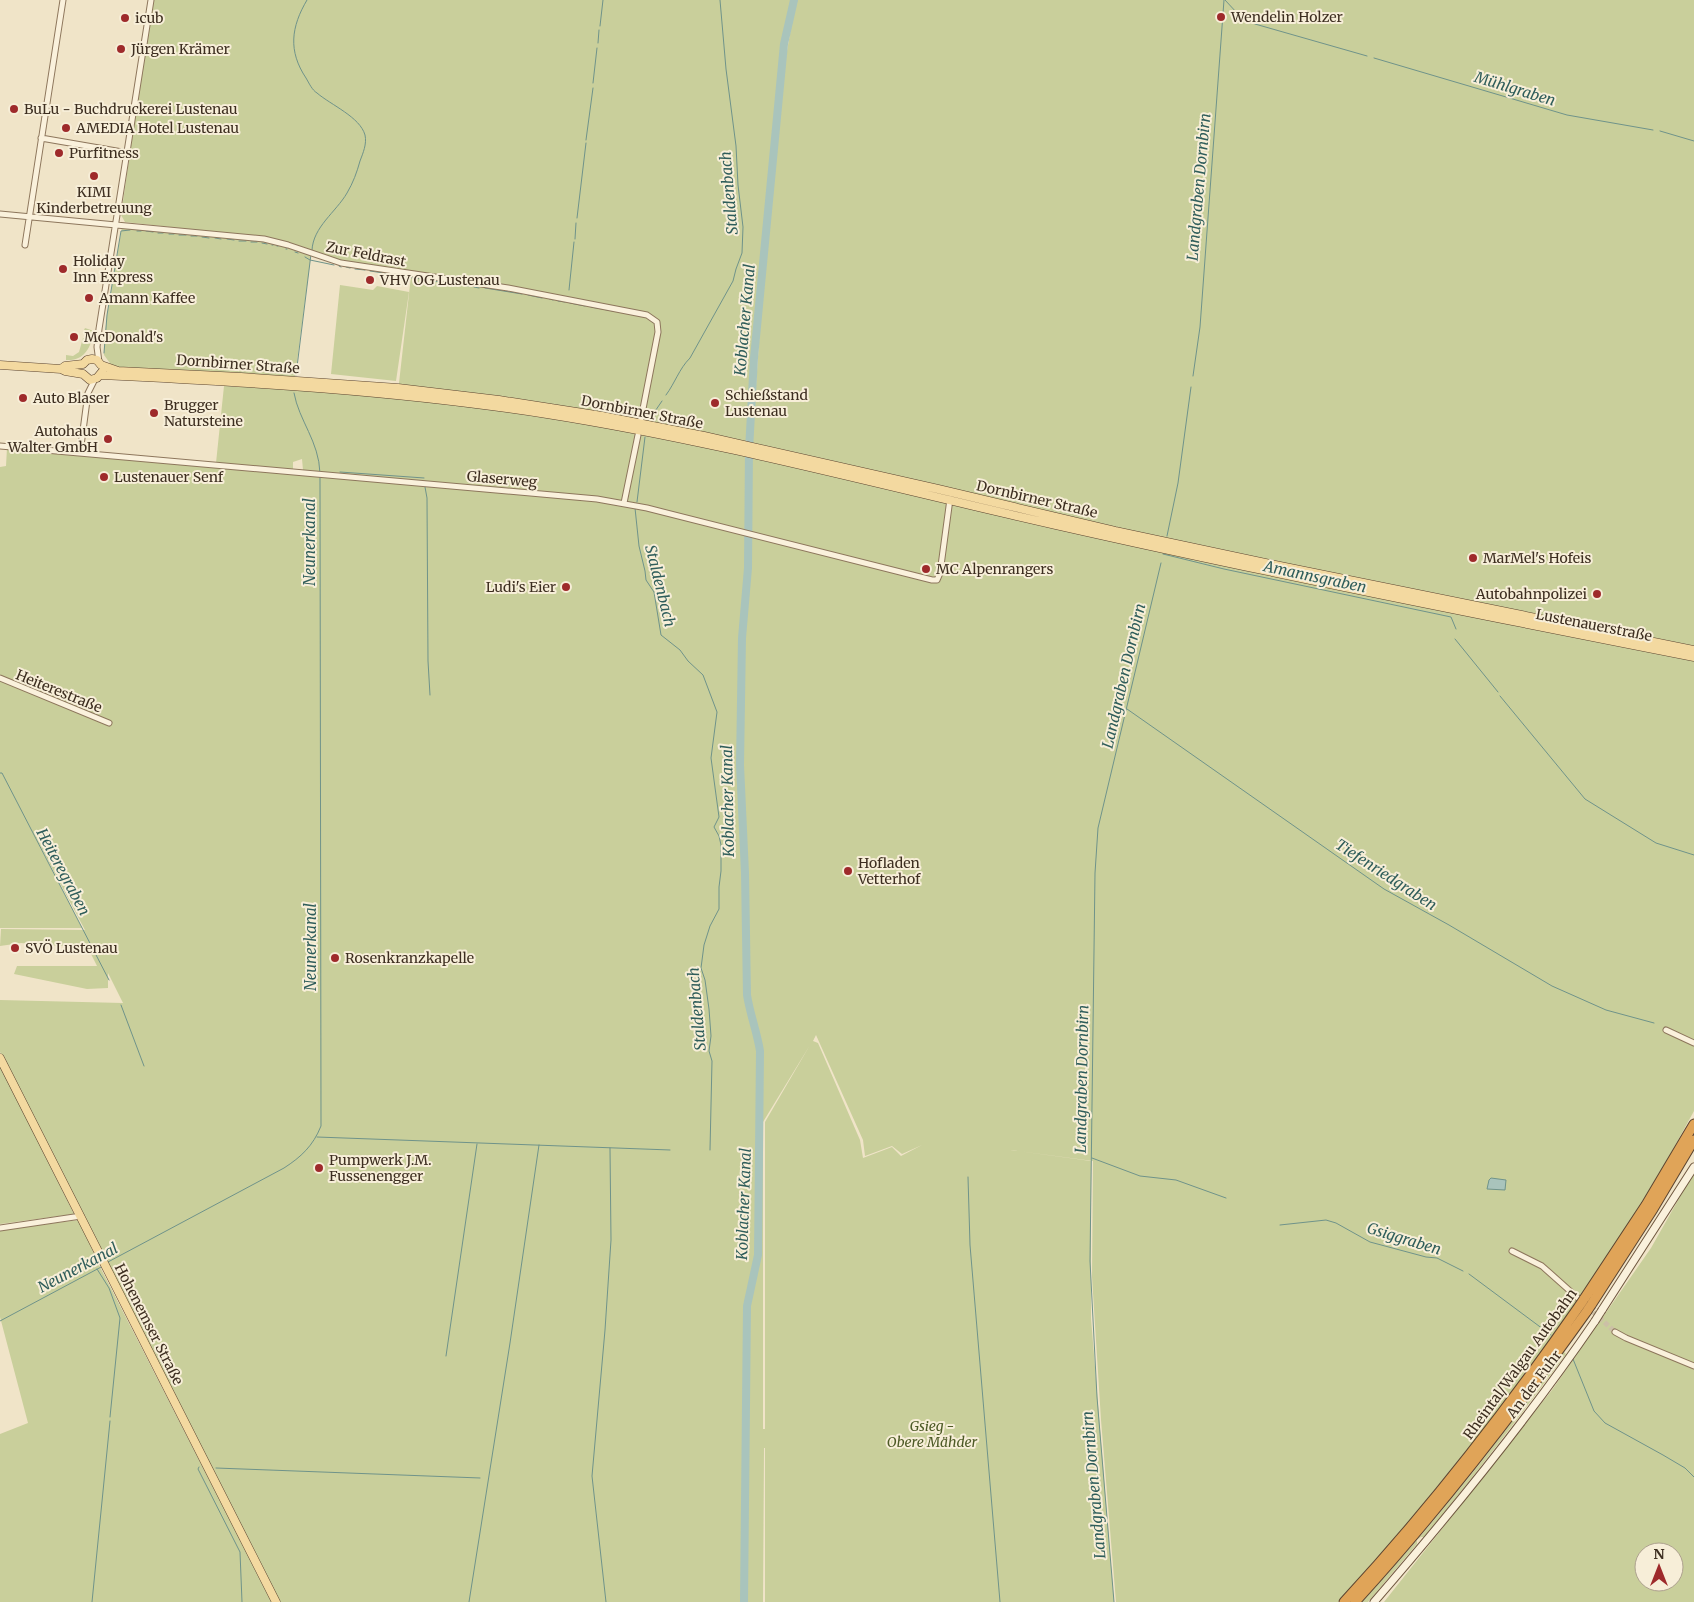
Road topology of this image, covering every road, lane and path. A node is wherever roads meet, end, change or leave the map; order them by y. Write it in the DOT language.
graph roads {
  1 [pos="63,0"];
  2 [pos="151,0"];
  3 [pos="41,138"];
  4 [pos="128,153"];
  5 [pos="0,214"];
  6 [pos="30,217"];
  7 [pos="116,225"];
  8 [pos="25,245"];
  9 [pos="97,347"];
  10 [pos="86,362"];
  11 [pos="100,363"];
  12 [pos="0,364"];
  13 [pos="61,368"];
  14 [pos="84,376"];
  15 [pos="98,377"];
  16 [pos="88,393"];
  17 [pos="641,419"];
  18 [pos="638,434"];
  19 [pos="0,446"];
  20 [pos="738,448"];
  21 [pos="80,453"];
  22 [pos="767,454"];
  23 [pos="952,492"];
  24 [pos="950,501"];
  25 [pos="624,503"];
  26 [pos="1167,546"];
  27 [pos="1694,650"];
  28 [pos="1694,657"];
  29 [pos="0,678"];
  30 [pos="109,723"];
  31 [pos="1666,1030"];
  32 [pos="1694,1044"];
  33 [pos="0,1058"];
  34 [pos="0,1075"];
  35 [pos="9,1075"];
  36 [pos="1694,1124"];
  37 [pos="1694,1140"];
  38 [pos="1694,1166"];
  39 [pos="80,1216"];
  40 [pos="0,1228"];
  41 [pos="1512,1251"];
  42 [pos="1584,1304"];
  43 [pos="1615,1332"];
  44 [pos="1694,1366"];
  45 [pos="276,1602"];
  46 [pos="1344,1602"];
  47 [pos="1356,1602"];
  48 [pos="1374,1602"];
  1 -- 3 [label="street"];
  2 -- 4 [label="street"];
  3 -- 4 [label="street"];
  3 -- 6 [label="street"];
  4 -- 7 [label="street"];
  5 -- 6 [label="street, Zur Feldrast"];
  6 -- 7 [label="street, Zur Feldrast"];
  6 -- 8 [label="street"];
  7 -- 9 [label="street"];
  7 -- 17 [label="street, Zur Feldrast"];
  9 -- 10 [label="street"];
  9 -- 11 [label="street"];
  10 -- 11 [label="main road, Dornbirner Straße"];
  10 -- 13 [label="main road, Dornbirner Straße"];
  10 -- 14 [label="main road"];
  11 -- 15 [label="main road"];
  11 -- 20 [label="main road, Dornbirner Straße"];
  12 -- 13 [label="main road, Dornbirner Straße"];
  13 -- 14 [label="main road, Dornbirner Straße"];
  14 -- 15 [label="main road, Dornbirner Straße"];
  14 -- 16 [label="street"];
  15 -- 16 [label="street"];
  15 -- 20 [label="main road, Dornbirner Straße"];
  16 -- 21 [label="street"];
  18 -- 25 [label="street"];
  19 -- 21 [label="street, Glaserweg"];
  20 -- 22 [label="main road, Dornbirner Straße"];
  21 -- 25 [label="street, Glaserweg"];
  22 -- 23 [label="main road, Dornbirner Straße"];
  22 -- 24 [label="main road, Dornbirner Straße"];
  23 -- 24 [label="street"];
  23 -- 26 [label="main road, Dornbirner Straße"];
  24 -- 25 [label="street, Glaserweg"];
  24 -- 26 [label="main road, Dornbirner Straße"];
  26 -- 27 [label="main road, Lustenauerstraße"];
  26 -- 28 [label="main road, Lustenauerstraße"];
  29 -- 30 [label="street, Heiterestraße"];
  31 -- 32 [label="street"];
  33 -- 35 [label="main road, Hohenemser Straße"];
  34 -- 35 [label="street"];
  35 -- 39 [label="main road, Hohenemser Straße"];
  36 -- 42 [label="highway, Rheintal/Walgau Autobahn"];
  37 -- 42 [label="highway, Rheintal/Walgau Autobahn"];
  38 -- 48 [label="main road, An der Fuhr, bridge"];
  39 -- 40 [label="street"];
  39 -- 45 [label="main road, Hohenemser Straße"];
  41 -- 42 [label="street"];
  42 -- 46 [label="highway, Rheintal/Walgau Autobahn"];
  42 -- 47 [label="highway, Rheintal/Walgau Autobahn"];
  43 -- 44 [label="street"];
}
